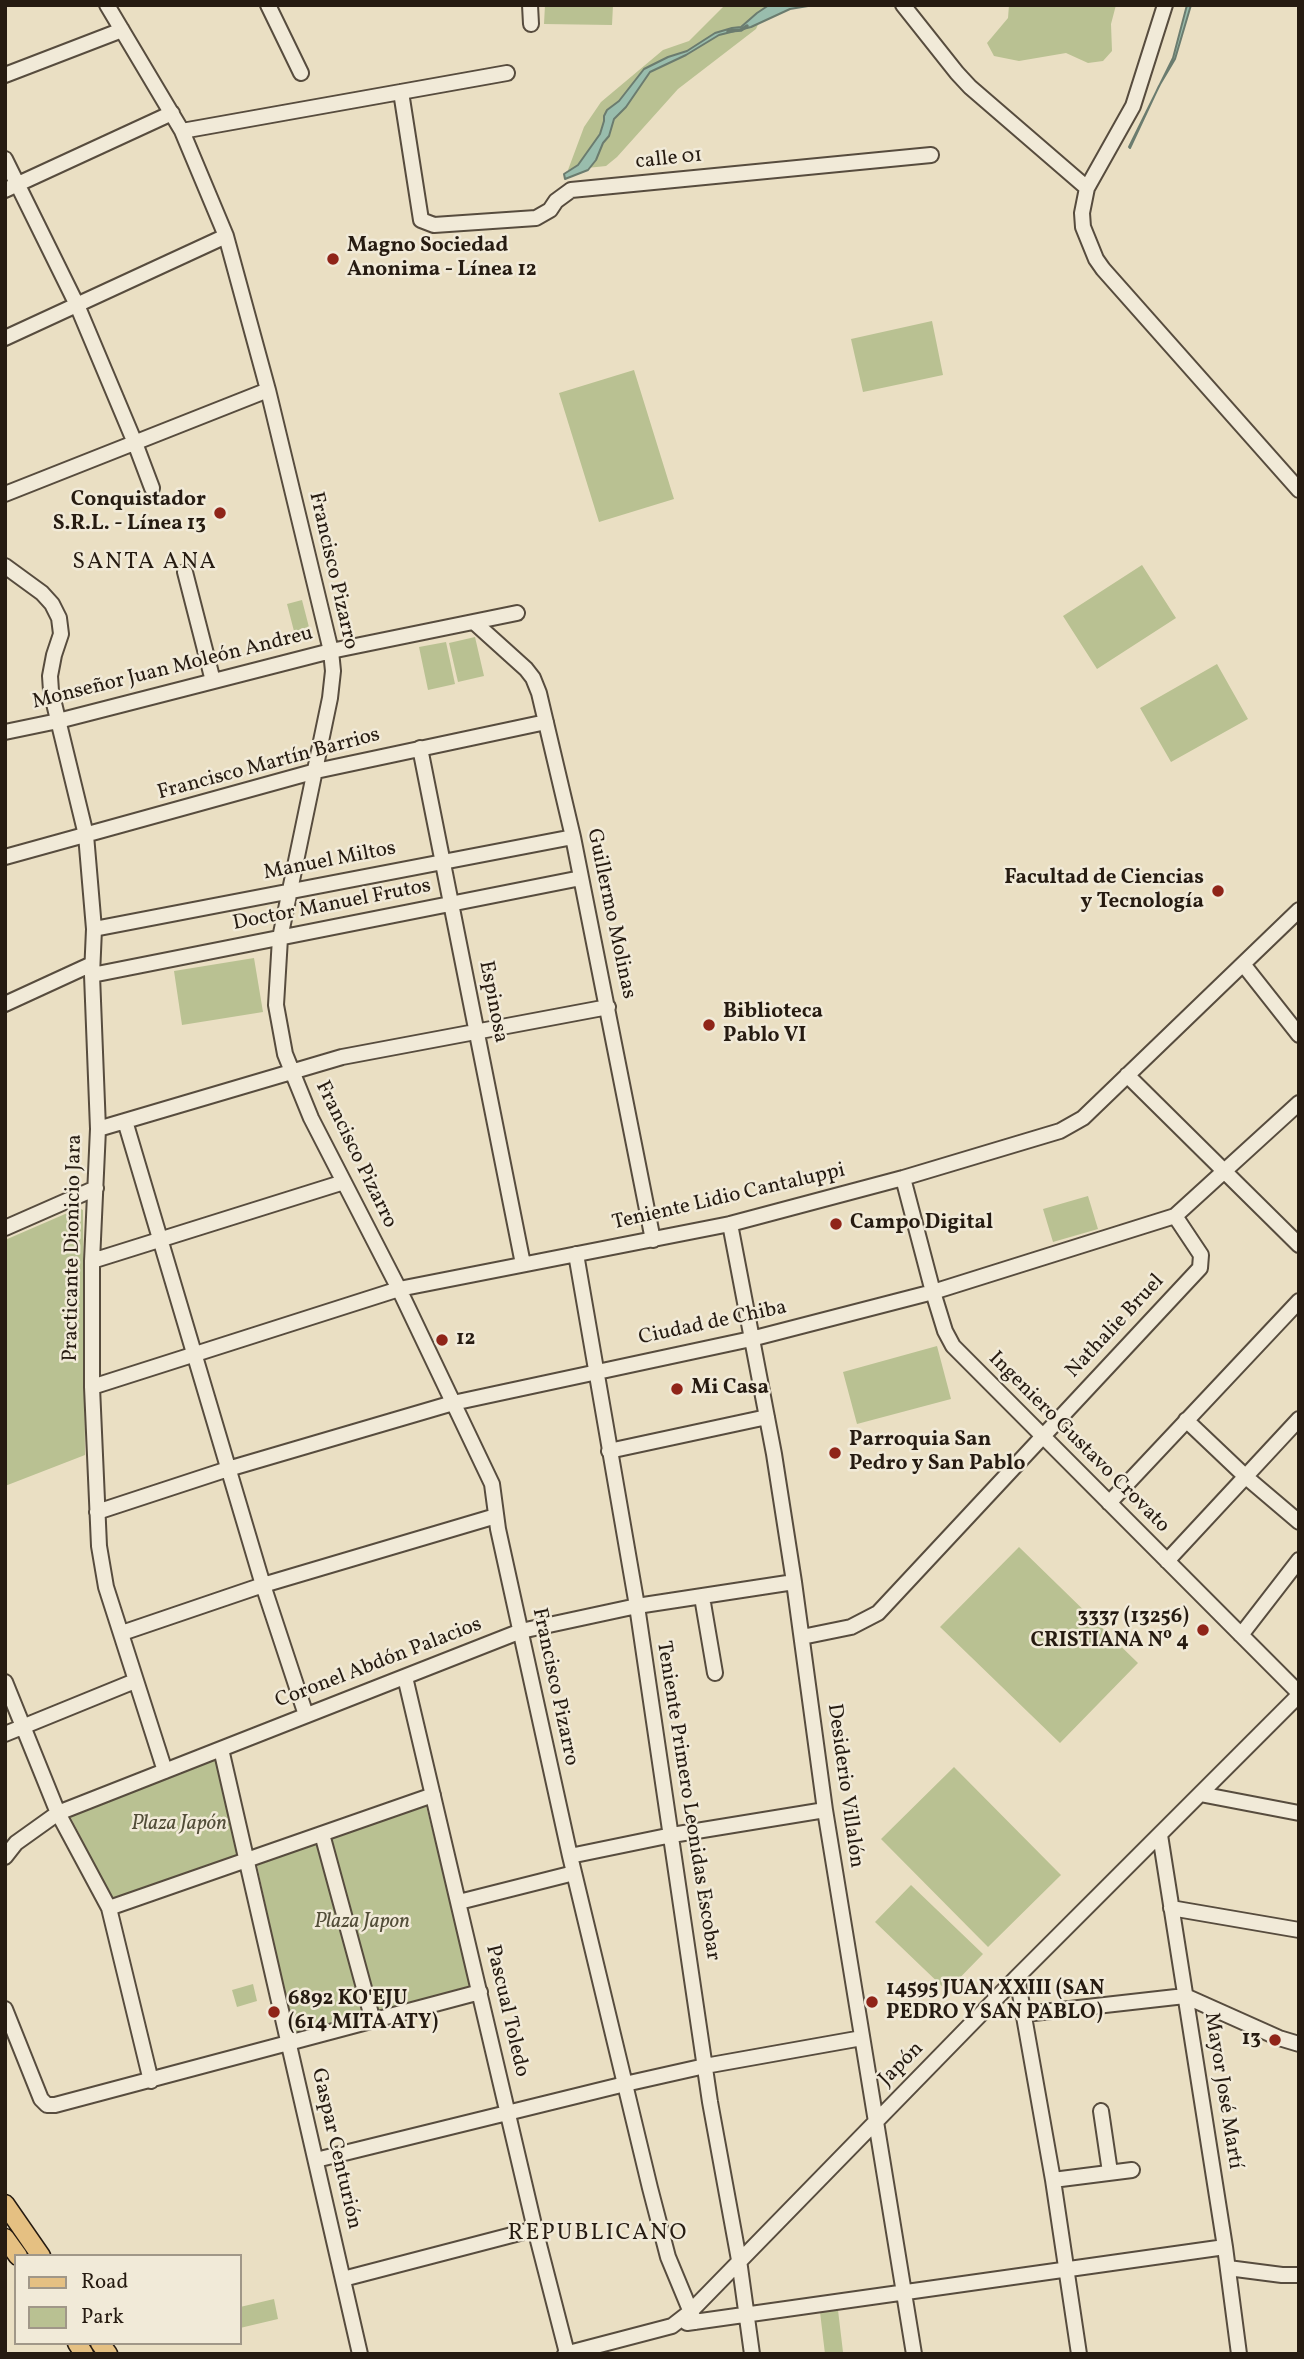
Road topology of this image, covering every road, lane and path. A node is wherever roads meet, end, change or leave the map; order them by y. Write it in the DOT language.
graph roads {
  1 [pos="107,5"];
  2 [pos="268,5"];
  3 [pos="530,5"];
  4 [pos="903,5"];
  5 [pos="1165,5"];
  6 [pos="531,24"];
  7 [pos="122,30"];
  8 [pos="301,73"];
  9 [pos="507,73"];
  10 [pos="5,75"];
  11 [pos="401,92"];
  12 [pos="172,113"];
  13 [pos="182,131"];
  14 [pos="932,155"];
  15 [pos="5,159"];
  16 [pos="12,187"];
  17 [pos="1087,188"];
  18 [pos="226,236"];
  19 [pos="77,305"];
  20 [pos="5,338"];
  21 [pos="268,390"];
  22 [pos="135,443"];
  23 [pos="152,488"];
  24 [pos="1299,490"];
  25 [pos="5,494"];
  26 [pos="5,566"];
  27 [pos="186,572"];
  28 [pos="517,613"];
  29 [pos="475,623"];
  30 [pos="331,651"];
  31 [pos="214,681"];
  32 [pos="58,721"];
  33 [pos="546,722"];
  34 [pos="5,732"];
  35 [pos="419,748"];
  36 [pos="316,771"];
  37 [pos="86,835"];
  38 [pos="573,837"];
  39 [pos="5,857"];
  40 [pos="442,863"];
  41 [pos="581,878"];
  42 [pos="291,891"];
  43 [pos="451,904"];
  44 [pos="1299,910"];
  45 [pos="94,929"];
  46 [pos="280,938"];
  47 [pos="1243,964"];
  48 [pos="92,965"];
  49 [pos="5,995"];
  50 [pos="5,1004"];
  51 [pos="608,1007"];
  52 [pos="477,1033"];
  53 [pos="1299,1035"];
  54 [pos="291,1070"];
  55 [pos="1127,1075"];
  56 [pos="1299,1103"];
  57 [pos="125,1121"];
  58 [pos="98,1129"];
  59 [pos="1224,1172"];
  60 [pos="903,1178"];
  61 [pos="344,1182"];
  62 [pos="96,1188"];
  63 [pos="1175,1216"];
  64 [pos="730,1224"];
  65 [pos="5,1228"];
  66 [pos="161,1238"];
  67 [pos="653,1240"];
  68 [pos="1299,1245"];
  69 [pos="576,1254"];
  70 [pos="92,1261"];
  71 [pos="523,1264"];
  72 [pos="399,1289"];
  73 [pos="933,1292"];
  74 [pos="1299,1301"];
  75 [pos="751,1339"];
  76 [pos="194,1354"];
  77 [pos="597,1370"];
  78 [pos="92,1387"];
  79 [pos="453,1403"];
  80 [pos="767,1417"];
  81 [pos="1299,1419"];
  82 [pos="1186,1420"];
  83 [pos="1042,1437"];
  84 [pos="609,1451"];
  85 [pos="228,1469"];
  86 [pos="1246,1477"];
  87 [pos="1109,1503"];
  88 [pos="97,1512"];
  89 [pos="496,1516"];
  90 [pos="1299,1522"];
  91 [pos="1299,1560"];
  92 [pos="1167,1561"];
  93 [pos="794,1582"];
  94 [pos="263,1585"];
  95 [pos="702,1597"];
  96 [pos="637,1606"];
  97 [pos="521,1631"];
  98 [pos="122,1633"];
  99 [pos="1241,1635"];
  100 [pos="802,1637"];
  101 [pos="715,1673"];
  102 [pos="405,1677"];
  103 [pos="135,1681"];
  104 [pos="5,1682"];
  105 [pos="1299,1694"];
  106 [pos="306,1715"];
  107 [pos="24,1726"];
  108 [pos="5,1734"];
  109 [pos="221,1749"];
  110 [pos="164,1771"];
  111 [pos="1200,1794"];
  112 [pos="433,1795"];
  113 [pos="825,1810"];
  114 [pos="1299,1812"];
  115 [pos="58,1813"];
  116 [pos="322,1834"];
  117 [pos="671,1835"];
  118 [pos="1160,1835"];
  119 [pos="570,1856"];
  120 [pos="5,1857"];
  121 [pos="247,1860"];
  122 [pos="574,1873"];
  123 [pos="459,1902"];
  124 [pos="109,1908"];
  125 [pos="1171,1908"];
  126 [pos="1299,1930"];
  127 [pos="1017,1977"];
  128 [pos="480,1992"];
  129 [pos="1185,1996"];
  130 [pos="5,2008"];
  131 [pos="1025,2014"];
  132 [pos="373,2021"];
  133 [pos="862,2038"];
  134 [pos="289,2044"];
  135 [pos="1299,2044"];
  136 [pos="705,2066"];
  137 [pos="151,2081"];
  138 [pos="625,2084"];
  139 [pos="1101,2111"];
  140 [pos="507,2112"];
  141 [pos="876,2121"];
  142 [pos="316,2160"];
  143 [pos="1132,2169"];
  144 [pos="1110,2172"];
  145 [pos="1053,2180"];
  146 [pos="5,2204"];
  147 [pos="535,2230"];
  148 [pos="5,2238"];
  149 [pos="1225,2247"];
  150 [pos="17,2254"];
  151 [pos="40,2254"];
  152 [pos="739,2260"];
  153 [pos="1228,2268"];
  154 [pos="1067,2269"];
  155 [pos="1299,2275"];
  156 [pos="343,2279"];
  157 [pos="904,2293"];
  158 [pos="745,2314"];
  159 [pos="692,2317"];
  160 [pos="360,2354"];
  161 [pos="566,2354"];
  162 [pos="751,2354"];
  163 [pos="914,2354"];
  164 [pos="1079,2354"];
  165 [pos="1238,2354"];
  1 -- 7 [label="street, Francisco Pizarro"];
  2 -- 8 [label="street"];
  3 -- 6 [label="street"];
  4 -- 17 [label="street"];
  5 -- 17 [label="street"];
  7 -- 10 [label="street"];
  7 -- 12 [label="street, Francisco Pizarro"];
  9 -- 11 [label="street"];
  11 -- 13 [label="street"];
  11 -- 14 [label="street, calle 01"];
  12 -- 13 [label="street, Francisco Pizarro"];
  12 -- 16 [label="street"];
  13 -- 18 [label="street, Francisco Pizarro"];
  15 -- 16 [label="street"];
  16 -- 19 [label="street"];
  17 -- 24 [label="street"];
  18 -- 19 [label="street"];
  18 -- 21 [label="street, Francisco Pizarro"];
  19 -- 20 [label="street"];
  19 -- 22 [label="street"];
  21 -- 22 [label="street"];
  21 -- 30 [label="street, Francisco Pizarro"];
  22 -- 23 [label="street"];
  22 -- 25 [label="street"];
  26 -- 32 [label="street, Practicante Dionicio Jara"];
  27 -- 31 [label="street"];
  28 -- 29 [label="street, Monseñor Juan Moleón Andreu"];
  29 -- 30 [label="street, Monseñor Juan Moleón Andreu"];
  29 -- 33 [label="street, Guillermo Molinas"];
  30 -- 31 [label="street, Monseñor Juan Moleón Andreu"];
  30 -- 36 [label="street, Francisco Pizarro"];
  31 -- 32 [label="street, Monseñor Juan Moleón Andreu"];
  32 -- 34 [label="street, Monseñor Juan Moleón Andreu"];
  32 -- 37 [label="street, Practicante Dionicio Jara"];
  33 -- 35 [label="street, Francisco Martín Barrios"];
  33 -- 38 [label="street, Guillermo Molinas"];
  35 -- 36 [label="street, Francisco Martín Barrios"];
  35 -- 40 [label="street, Espinosa"];
  36 -- 37 [label="street, Francisco Martín Barrios"];
  36 -- 42 [label="street, Francisco Pizarro"];
  37 -- 39 [label="street, Francisco Martín Barrios"];
  37 -- 45 [label="street, Practicante Dionicio Jara"];
  38 -- 40 [label="street, Manuel Miltos"];
  38 -- 41 [label="street, Guillermo Molinas"];
  40 -- 42 [label="street, Manuel Miltos"];
  40 -- 43 [label="street, Espinosa"];
  41 -- 43 [label="street, Doctor Manuel Frutos"];
  41 -- 51 [label="street, Guillermo Molinas"];
  42 -- 45 [label="street, Manuel Miltos"];
  42 -- 46 [label="street, Francisco Pizarro"];
  43 -- 46 [label="street, Doctor Manuel Frutos"];
  43 -- 52 [label="street, Espinosa"];
  44 -- 47 [label="street, Teniente Lidio Cantaluppi"];
  45 -- 48 [label="street, Practicante Dionicio Jara"];
  46 -- 48 [label="street, Doctor Manuel Frutos"];
  46 -- 54 [label="street, Francisco Pizarro"];
  47 -- 53 [label="street"];
  47 -- 55 [label="street, Teniente Lidio Cantaluppi"];
  48 -- 49 [label="street"];
  48 -- 50 [label="street"];
  48 -- 58 [label="street, Practicante Dionicio Jara"];
  51 -- 52 [label="street"];
  51 -- 67 [label="street, Guillermo Molinas"];
  52 -- 54 [label="street"];
  52 -- 71 [label="street, Espinosa"];
  54 -- 57 [label="street"];
  54 -- 61 [label="street, Francisco Pizarro"];
  55 -- 59 [label="street"];
  55 -- 60 [label="street, Teniente Lidio Cantaluppi"];
  56 -- 59 [label="street, Ciudad de Chiba"];
  57 -- 58 [label="street"];
  57 -- 66 [label="street"];
  58 -- 62 [label="street, Practicante Dionicio Jara"];
  59 -- 63 [label="street, Ciudad de Chiba"];
  59 -- 68 [label="street"];
  60 -- 64 [label="street, Teniente Lidio Cantaluppi"];
  60 -- 73 [label="street, Ingeniero Gustavo Crovato"];
  61 -- 66 [label="street"];
  61 -- 72 [label="street, Francisco Pizarro"];
  62 -- 65 [label="street"];
  62 -- 70 [label="street, Practicante Dionicio Jara"];
  63 -- 73 [label="street, Ciudad de Chiba"];
  63 -- 83 [label="street, Nathalie Bruel"];
  64 -- 67 [label="street, Teniente Lidio Cantaluppi"];
  64 -- 75 [label="street, Desiderio Villalón"];
  66 -- 70 [label="street"];
  66 -- 76 [label="street"];
  67 -- 69 [label="street, Teniente Lidio Cantaluppi"];
  69 -- 71 [label="street, Teniente Lidio Cantaluppi"];
  69 -- 77 [label="street, Teniente Primero Leonidas Escobar"];
  70 -- 78 [label="street, Practicante Dionicio Jara"];
  71 -- 72 [label="street, Teniente Lidio Cantaluppi"];
  72 -- 76 [label="street, Teniente Lidio Cantaluppi"];
  72 -- 79 [label="street, Francisco Pizarro"];
  73 -- 75 [label="street, Ciudad de Chiba"];
  73 -- 83 [label="street, Ingeniero Gustavo Crovato"];
  74 -- 82 [label="street"];
  75 -- 77 [label="street, Ciudad de Chiba"];
  75 -- 80 [label="street, Desiderio Villalón"];
  76 -- 78 [label="street, Teniente Lidio Cantaluppi"];
  76 -- 85 [label="street"];
  77 -- 79 [label="street, Ciudad de Chiba"];
  77 -- 84 [label="street, Teniente Primero Leonidas Escobar"];
  78 -- 88 [label="street, Practicante Dionicio Jara"];
  79 -- 85 [label="street, Ciudad de Chiba"];
  79 -- 89 [label="street, Francisco Pizarro"];
  80 -- 84 [label="street"];
  80 -- 93 [label="street, Desiderio Villalón"];
  81 -- 86 [label="street"];
  82 -- 86 [label="street"];
  82 -- 87 [label="street"];
  83 -- 87 [label="street, Ingeniero Gustavo Crovato"];
  83 -- 100 [label="street, Nathalie Bruel"];
  84 -- 96 [label="street, Teniente Primero Leonidas Escobar"];
  85 -- 88 [label="street, Ciudad de Chiba"];
  85 -- 94 [label="street"];
  86 -- 90 [label="street"];
  86 -- 92 [label="street"];
  87 -- 92 [label="street, Ingeniero Gustavo Crovato"];
  88 -- 98 [label="street, Practicante Dionicio Jara"];
  89 -- 94 [label="street"];
  89 -- 97 [label="street, Francisco Pizarro"];
  91 -- 99 [label="street"];
  92 -- 99 [label="street, Ingeniero Gustavo Crovato"];
  93 -- 95 [label="street, Coronel Abdón Palacios"];
  93 -- 100 [label="street, Desiderio Villalón"];
  94 -- 98 [label="street"];
  94 -- 106 [label="street"];
  95 -- 96 [label="street, Coronel Abdón Palacios"];
  95 -- 101 [label="street"];
  96 -- 97 [label="street, Coronel Abdón Palacios"];
  96 -- 117 [label="street, Teniente Primero Leonidas Escobar"];
  97 -- 102 [label="street, Coronel Abdón Palacios"];
  97 -- 119 [label="street, Francisco Pizarro"];
  98 -- 103 [label="street, Practicante Dionicio Jara"];
  99 -- 105 [label="street, Ingeniero Gustavo Crovato"];
  100 -- 113 [label="street, Desiderio Villalón"];
  102 -- 106 [label="street, Coronel Abdón Palacios"];
  102 -- 112 [label="street, Pascual Toledo"];
  103 -- 107 [label="street"];
  103 -- 110 [label="street, Practicante Dionicio Jara"];
  104 -- 107 [label="street"];
  105 -- 111 [label="street, Japón"];
  106 -- 109 [label="street, Coronel Abdón Palacios"];
  107 -- 108 [label="street"];
  107 -- 115 [label="street"];
  109 -- 110 [label="street, Coronel Abdón Palacios"];
  109 -- 121 [label="street, Gaspar Centurión"];
  110 -- 115 [label="street, Coronel Abdón Palacios"];
  111 -- 114 [label="street"];
  111 -- 118 [label="street, Japón"];
  112 -- 116 [label="street"];
  112 -- 123 [label="street, Pascual Toledo"];
  113 -- 117 [label="street"];
  113 -- 133 [label="street, Desiderio Villalón"];
  115 -- 120 [label="street, Coronel Abdón Palacios"];
  115 -- 124 [label="street"];
  116 -- 121 [label="street"];
  116 -- 132 [label="street"];
  117 -- 119 [label="street"];
  117 -- 136 [label="street, Teniente Primero Leonidas Escobar"];
  118 -- 125 [label="street, Mayor José Martí"];
  118 -- 127 [label="street, Japón"];
  119 -- 122 [label="street, Francisco Pizarro"];
  121 -- 124 [label="street"];
  121 -- 134 [label="street, Gaspar Centurión"];
  122 -- 123 [label="street"];
  122 -- 138 [label="street, Francisco Pizarro"];
  123 -- 128 [label="street, Pascual Toledo"];
  124 -- 137 [label="street"];
  125 -- 126 [label="street"];
  125 -- 129 [label="street, Mayor José Martí"];
  127 -- 131 [label="street"];
  127 -- 141 [label="street, Japón"];
  128 -- 132 [label="street"];
  128 -- 140 [label="street, Pascual Toledo"];
  129 -- 131 [label="street"];
  129 -- 135 [label="street"];
  129 -- 149 [label="street, Mayor José Martí"];
  130 -- 137 [label="street"];
  131 -- 145 [label="street"];
  132 -- 134 [label="street"];
  133 -- 136 [label="street"];
  133 -- 141 [label="street, Desiderio Villalón"];
  134 -- 137 [label="street"];
  134 -- 142 [label="street, Gaspar Centurión"];
  136 -- 138 [label="street"];
  136 -- 152 [label="street, Teniente Primero Leonidas Escobar"];
  138 -- 140 [label="street"];
  138 -- 159 [label="street, Francisco Pizarro"];
  139 -- 144 [label="street"];
  140 -- 142 [label="street"];
  140 -- 147 [label="street, Pascual Toledo"];
  141 -- 152 [label="street, Japón"];
  141 -- 157 [label="street, Desiderio Villalón"];
  142 -- 156 [label="street, Gaspar Centurión"];
  143 -- 144 [label="street"];
  144 -- 145 [label="street"];
  145 -- 154 [label="street"];
  146 -- 151 [label="main road"];
  147 -- 156 [label="street"];
  147 -- 161 [label="street, Pascual Toledo"];
  148 -- 150 [label="main road"];
  149 -- 153 [label="street, Mayor José Martí"];
  149 -- 154 [label="street"];
  152 -- 158 [label="street, Teniente Primero Leonidas Escobar"];
  152 -- 159 [label="street, Japón"];
  153 -- 155 [label="street"];
  153 -- 165 [label="street, Mayor José Martí"];
  154 -- 157 [label="street"];
  154 -- 164 [label="street"];
  156 -- 160 [label="street, Gaspar Centurión"];
  157 -- 158 [label="street"];
  157 -- 163 [label="street, Desiderio Villalón"];
  158 -- 159 [label="street"];
  158 -- 162 [label="street, Teniente Primero Leonidas Escobar"];
  159 -- 161 [label="street"];
}
